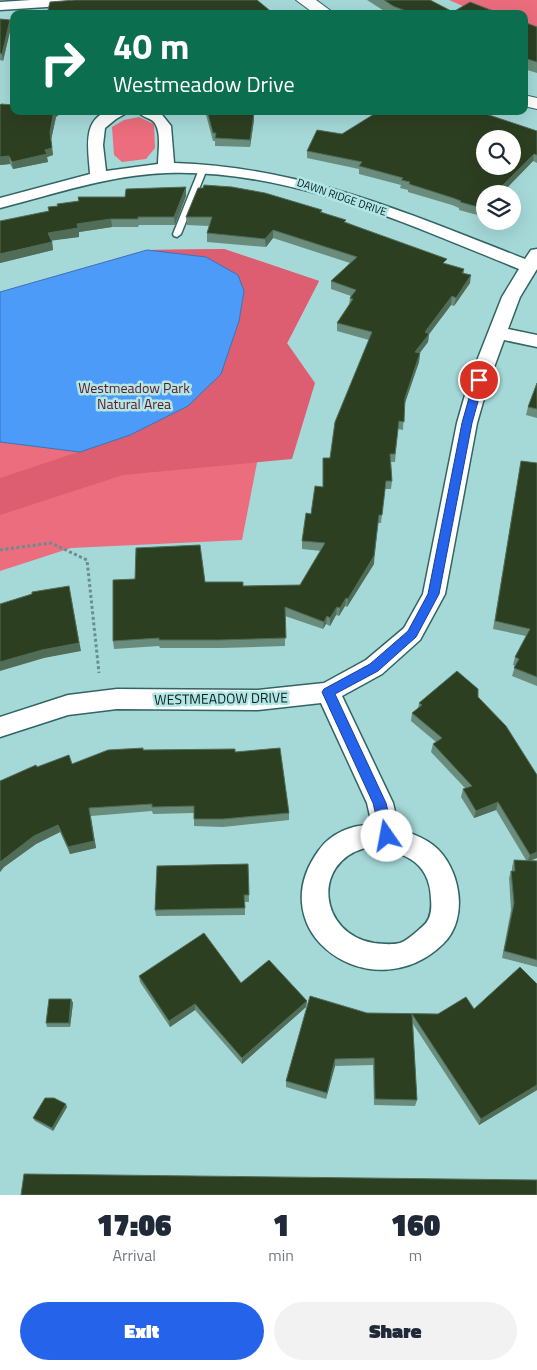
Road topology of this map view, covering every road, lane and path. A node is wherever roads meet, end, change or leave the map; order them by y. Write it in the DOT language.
graph roads {
  1 [pos="93,0"];
  2 [pos="304,0"];
  3 [pos="0,6"];
  4 [pos="320,10"];
  5 [pos="109,115"];
  6 [pos="155,115"];
  7 [pos="166,168"];
  8 [pos="202,169"];
  9 [pos="98,177"];
  10 [pos="0,203"];
  11 [pos="177,234"];
  12 [pos="533,260"];
  13 [pos="496,333"];
  14 [pos="537,341"];
  15 [pos="0,550"];
  16 [pos="99,673"];
  17 [pos="328,692"];
  18 [pos="0,727"];
  19 [pos="387,836"];
  1 -- 3 [label="street"];
  2 -- 4 [label="street"];
  5 -- 9 [label="street"];
  6 -- 7 [label="street"];
  7 -- 8 [label="street, DAWN RIDGE DRIVE"];
  7 -- 9 [label="street, DAWN RIDGE DRIVE"];
  8 -- 11 [label="lane"];
  8 -- 12 [label="street, DAWN RIDGE DRIVE"];
  9 -- 10 [label="street, DAWN RIDGE DRIVE"];
  12 -- 13 [label="street, WESTMEADOW DRIVE"];
  13 -- 14 [label="street"];
  13 -- 17 [label="street, WESTMEADOW DRIVE"];
  15 -- 16 [label="path"];
  17 -- 18 [label="street, WESTMEADOW DRIVE"];
  17 -- 19 [label="street"];
  19 -- 19 [label="street"];
}
